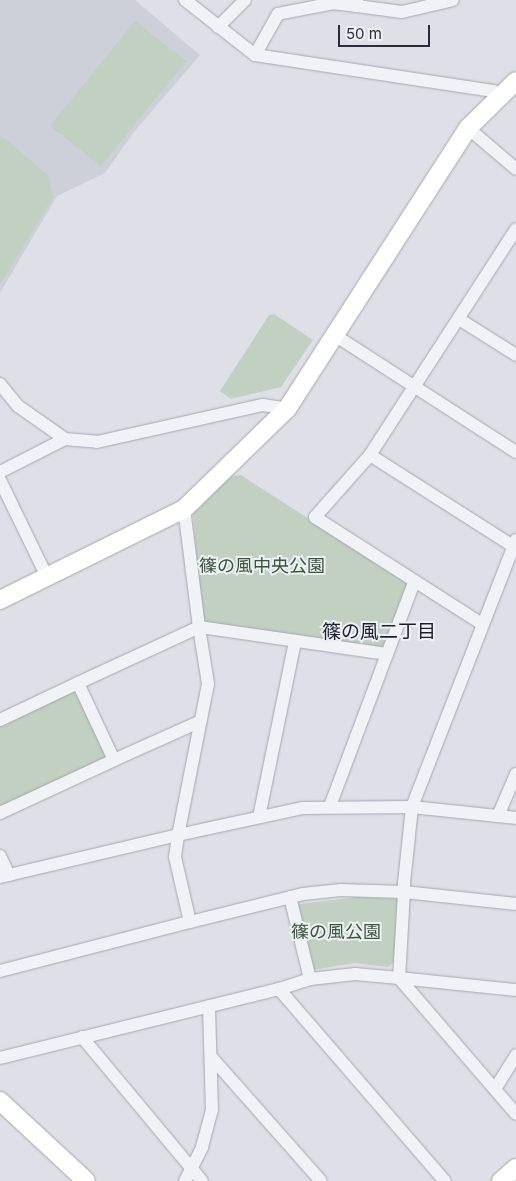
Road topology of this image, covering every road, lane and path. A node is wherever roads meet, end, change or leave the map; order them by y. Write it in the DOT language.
graph roads {
  1 [pos="185,0"];
  2 [pos="245,0"];
  3 [pos="453,0"];
  4 [pos="357,3"];
  5 [pos="218,26"];
  6 [pos="255,55"];
  7 [pos="516,81"];
  8 [pos="500,96"];
  9 [pos="468,128"];
  10 [pos="516,169"];
  11 [pos="516,228"];
  12 [pos="459,319"];
  13 [pos="336,336"];
  14 [pos="516,355"];
  15 [pos="0,384"];
  16 [pos="414,387"];
  17 [pos="287,409"];
  18 [pos="65,439"];
  19 [pos="516,452"];
  20 [pos="370,455"];
  21 [pos="0,472"];
  22 [pos="0,480"];
  23 [pos="184,509"];
  24 [pos="515,544"];
  25 [pos="47,577"];
  26 [pos="414,583"];
  27 [pos="0,600"];
  28 [pos="482,624"];
  29 [pos="199,628"];
  30 [pos="295,641"];
  31 [pos="387,654"];
  32 [pos="78,683"];
  33 [pos="0,720"];
  34 [pos="199,722"];
  35 [pos="114,760"];
  36 [pos="516,774"];
  37 [pos="330,806"];
  38 [pos="412,807"];
  39 [pos="0,813"];
  40 [pos="498,816"];
  41 [pos="259,817"];
  42 [pos="516,818"];
  43 [pos="178,835"];
  44 [pos="0,856"];
  45 [pos="4,876"];
  46 [pos="404,892"];
  47 [pos="290,897"];
  48 [pos="516,904"];
  49 [pos="190,922"];
  50 [pos="0,971"];
  51 [pos="399,978"];
  52 [pos="310,979"];
  53 [pos="278,989"];
  54 [pos="516,990"];
  55 [pos="209,1006"];
  56 [pos="82,1037"];
  57 [pos="516,1055"];
  58 [pos="0,1058"];
  59 [pos="212,1058"];
  60 [pos="495,1089"];
  61 [pos="0,1101"];
  62 [pos="516,1114"];
  63 [pos="516,1168"];
  64 [pos="192,1169"];
  65 [pos="86,1181"];
  66 [pos="185,1181"];
  67 [pos="202,1181"];
  68 [pos="320,1181"];
  69 [pos="445,1181"];
  70 [pos="501,1181"];
  1 -- 5 [label="street"];
  2 -- 5 [label="street"];
  3 -- 4 [label="street"];
  4 -- 6 [label="street"];
  5 -- 6 [label="street"];
  6 -- 8 [label="street"];
  7 -- 8 [label="street"];
  8 -- 9 [label="street"];
  9 -- 10 [label="street"];
  9 -- 13 [label="street"];
  11 -- 12 [label="street"];
  12 -- 14 [label="street"];
  12 -- 16 [label="street"];
  13 -- 16 [label="street"];
  13 -- 17 [label="street"];
  15 -- 18 [label="street"];
  16 -- 19 [label="street"];
  16 -- 20 [label="street"];
  17 -- 18 [label="street"];
  17 -- 23 [label="street"];
  18 -- 21 [label="street"];
  20 -- 24 [label="street"];
  20 -- 26 [label="street"];
  22 -- 25 [label="street"];
  23 -- 25 [label="street"];
  23 -- 29 [label="street"];
  24 -- 28 [label="street"];
  25 -- 27 [label="street"];
  26 -- 28 [label="street"];
  26 -- 31 [label="street"];
  28 -- 38 [label="street"];
  29 -- 30 [label="street"];
  29 -- 32 [label="street"];
  29 -- 34 [label="street"];
  30 -- 31 [label="street"];
  30 -- 41 [label="street"];
  31 -- 37 [label="street"];
  32 -- 33 [label="street"];
  32 -- 35 [label="street"];
  34 -- 35 [label="street"];
  34 -- 43 [label="street"];
  35 -- 39 [label="street"];
  36 -- 40 [label="street"];
  37 -- 38 [label="street"];
  37 -- 41 [label="street"];
  38 -- 40 [label="street"];
  38 -- 46 [label="street"];
  40 -- 42 [label="street"];
  41 -- 43 [label="street"];
  43 -- 45 [label="street"];
  43 -- 49 [label="street"];
  44 -- 45 [label="street"];
  46 -- 47 [label="street"];
  46 -- 48 [label="street"];
  46 -- 51 [label="street"];
  47 -- 49 [label="street"];
  47 -- 52 [label="street"];
  49 -- 50 [label="street"];
  51 -- 52 [label="street"];
  51 -- 54 [label="street"];
  51 -- 60 [label="street"];
  52 -- 53 [label="street"];
  53 -- 55 [label="street"];
  53 -- 69 [label="street"];
  55 -- 56 [label="street"];
  55 -- 59 [label="street"];
  56 -- 58 [label="street"];
  56 -- 64 [label="street"];
  57 -- 60 [label="street"];
  59 -- 64 [label="street"];
  59 -- 68 [label="street"];
  60 -- 62 [label="street"];
  61 -- 65 [label="street"];
  63 -- 70 [label="street"];
  64 -- 66 [label="street"];
  64 -- 67 [label="street"];
}
